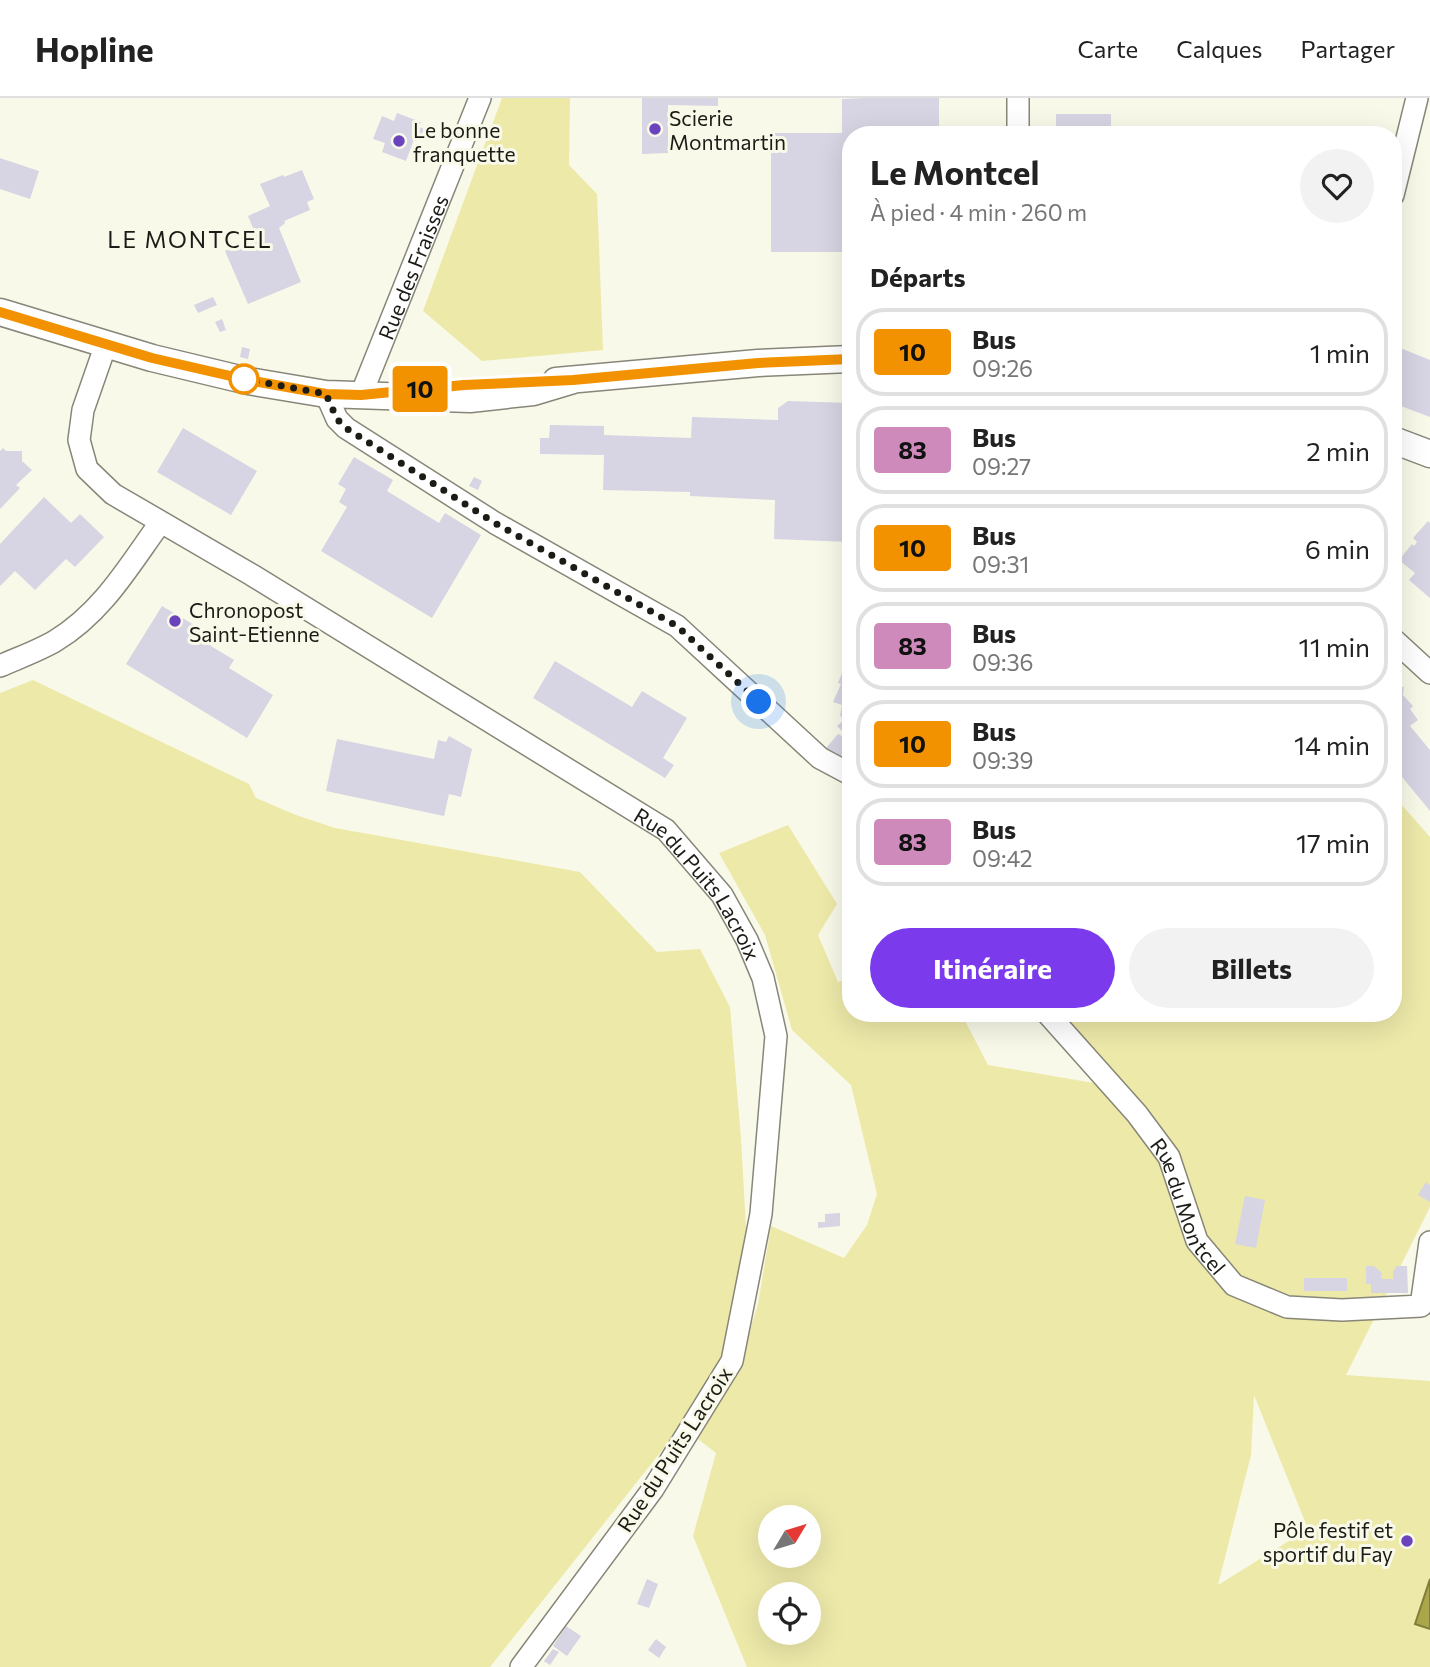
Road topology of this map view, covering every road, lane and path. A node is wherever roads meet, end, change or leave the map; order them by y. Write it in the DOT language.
graph roads {
  1 [pos="480,98"];
  2 [pos="1018,98"];
  3 [pos="1417,98"];
  4 [pos="1018,126"];
  5 [pos="1402,159"];
  6 [pos="0,312"];
  7 [pos="106,344"];
  8 [pos="842,359"];
  9 [pos="326,394"];
  10 [pos="361,395"];
  11 [pos="1402,443"];
  12 [pos="1430,454"];
  13 [pos="160,523"];
  14 [pos="1402,647"];
  15 [pos="0,666"];
  16 [pos="1430,673"];
  17 [pos="842,770"];
  18 [pos="1054,1022"];
  19 [pos="1430,1242"];
  20 [pos="521,1667"];
  1 -- 10 [label="street, Rue des Fraisses"];
  2 -- 4 [label="street"];
  3 -- 5 [label="street"];
  6 -- 7 [label="main road"];
  7 -- 9 [label="main road"];
  7 -- 13 [label="street, Rue du Puits Lacroix"];
  8 -- 10 [label="main road"];
  9 -- 10 [label="main road"];
  9 -- 17 [label="street"];
  11 -- 12 [label="main road"];
  13 -- 15 [label="street"];
  13 -- 20 [label="street, Rue du Puits Lacroix"];
  14 -- 16 [label="street"];
  18 -- 19 [label="street, Rue du Montcel"];
}
